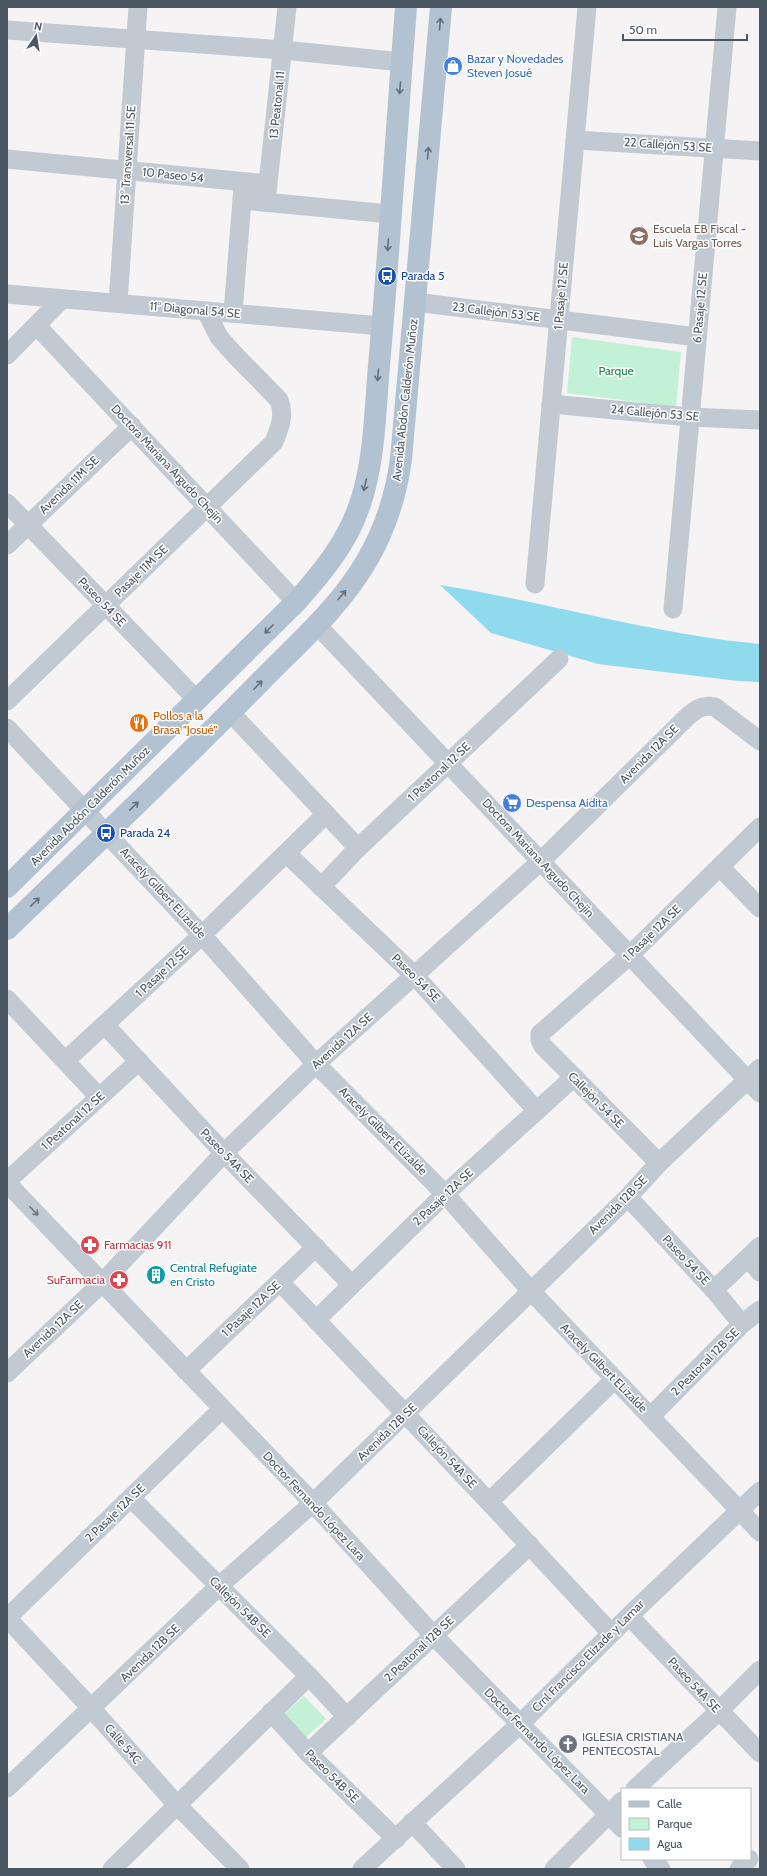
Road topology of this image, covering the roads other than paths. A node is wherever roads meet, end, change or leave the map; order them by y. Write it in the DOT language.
graph roads {
  1 [pos="138,7"];
  2 [pos="287,7"];
  3 [pos="406,7"];
  4 [pos="442,7"];
  5 [pos="587,7"];
  6 [pos="727,7"];
  7 [pos="7,30"];
  8 [pos="136,40"];
  9 [pos="282,50"];
  10 [pos="402,62"];
  11 [pos="575,140"];
  12 [pos="714,148"];
  13 [pos="760,151"];
  14 [pos="7,159"];
  15 [pos="127,170"];
  16 [pos="243,191"];
  17 [pos="267,193"];
  18 [pos="390,214"];
  19 [pos="7,294"];
  20 [pos="62,299"];
  21 [pos="415,302"];
  22 [pos="118,303"];
  23 [pos="206,311"];
  24 [pos="233,313"];
  25 [pos="559,320"];
  26 [pos="37,326"];
  27 [pos="382,326"];
  28 [pos="697,338"];
  29 [pos="7,355"];
  30 [pos="551,404"];
  31 [pos="690,417"];
  32 [pos="760,420"];
  33 [pos="132,426"];
  34 [pos="7,503"];
  35 [pos="207,507"];
  36 [pos="28,525"];
  37 [pos="7,545"];
  38 [pos="535,584"];
  39 [pos="296,602"];
  40 [pos="106,605"];
  41 [pos="673,609"];
  42 [pos="316,624"];
  43 [pos="559,659"];
  44 [pos="197,700"];
  45 [pos="7,701"];
  46 [pos="230,712"];
  47 [pos="7,728"];
  48 [pos="760,741"];
  49 [pos="448,763"];
  50 [pos="85,810"];
  51 [pos="326,814"];
  52 [pos="760,827"];
  53 [pos="106,833"];
  54 [pos="358,848"];
  55 [pos="286,853"];
  56 [pos="541,861"];
  57 [pos="720,867"];
  58 [pos="7,887"];
  59 [pos="321,887"];
  60 [pos="760,908"];
  61 [pos="7,929"];
  62 [pos="202,935"];
  63 [pos="630,955"];
  64 [pos="415,976"];
  65 [pos="7,999"];
  66 [pos="105,1025"];
  67 [pos="540,1034"];
  68 [pos="66,1060"];
  69 [pos="139,1061"];
  70 [pos="316,1064"];
  71 [pos="574,1077"];
  72 [pos="756,1080"];
  73 [pos="99,1097"];
  74 [pos="537,1111"];
  75 [pos="224,1152"];
  76 [pos="659,1163"];
  77 [pos="7,1182"];
  78 [pos="445,1194"];
  79 [pos="628,1197"];
  80 [pos="316,1248"];
  81 [pos="754,1252"];
  82 [pos="760,1272"];
  83 [pos="280,1282"];
  84 [pos="102,1283"];
  85 [pos="352,1286"];
  86 [pos="530,1290"];
  87 [pos="714,1290"];
  88 [pos="760,1310"];
  89 [pos="316,1320"];
  90 [pos="742,1324"];
  91 [pos="186,1371"];
  92 [pos="7,1373"];
  93 [pos="614,1380"];
  94 [pos="222,1408"];
  95 [pos="406,1414"];
  96 [pos="651,1416"];
  97 [pos="760,1491"];
  98 [pos="130,1498"];
  99 [pos="489,1502"];
  100 [pos="313,1503"];
  101 [pos="739,1510"];
  102 [pos="760,1532"];
  103 [pos="530,1545"];
  104 [pos="220,1586"];
  105 [pos="629,1616"];
  106 [pos="7,1618"];
  107 [pos="611,1633"];
  108 [pos="434,1636"];
  109 [pos="760,1670"];
  110 [pos="310,1676"];
  111 [pos="92,1709"];
  112 [pos="719,1711"];
  113 [pos="271,1712"];
  114 [pos="347,1717"];
  115 [pos="520,1724"];
  116 [pos="308,1753"];
  117 [pos="760,1753"];
  118 [pos="7,1788"];
  119 [pos="635,1788"];
  120 [pos="177,1805"];
  121 [pos="615,1807"];
  122 [pos="412,1822"];
  123 [pos="621,1825"];
  124 [pos="396,1839"];
  125 [pos="760,1849"];
  126 [pos="751,1858"];
  127 [pos="653,1860"];
  128 [pos="749,1860"];
  129 [pos="112,1869"];
  130 [pos="240,1869"];
  131 [pos="362,1869"];
  132 [pos="456,1869"];
  133 [pos="554,1869"];
  134 [pos="661,1869"];
  135 [pos="739,1869"];
  1 -- 8 [label="street, 13° Transversal 11 SE"];
  2 -- 9 [label="street, 13 Peatonal 11"];
  3 -- 10 [label="main road, Avenida Abdón Calderón Muñoz"];
  21 -- 4 [label="main road, Avenida Abdón Calderón Muñoz, one-way"];
  5 -- 11 [label="street, 1 Pasaje 12 SE"];
  6 -- 12 [label="street, 6 Pasaje 12 SE"];
  7 -- 8 [label="street"];
  8 -- 9 [label="street"];
  8 -- 15 [label="street, 13° Transversal 11 SE"];
  9 -- 10 [label="street"];
  9 -- 17 [label="street, 13 Peatonal 11"];
  10 -- 18 [label="main road, Avenida Abdón Calderón Muñoz, one-way"];
  11 -- 12 [label="street, 22 Callejón 53 SE"];
  11 -- 25 [label="street, 1 Pasaje 12 SE"];
  12 -- 13 [label="street, 22 Callejón 53 SE"];
  12 -- 28 [label="street, 6 Pasaje 12 SE"];
  14 -- 15 [label="street, 10 Paseo 54"];
  15 -- 16 [label="street, 10 Paseo 54"];
  15 -- 22 [label="street, 13° Transversal 11 SE"];
  16 -- 17 [label="street, 10 Paseo 54"];
  16 -- 24 [label="street"];
  17 -- 18 [label="street, 10 Paseo 54"];
  18 -- 27 [label="main road, Avenida Abdón Calderón Muñoz, one-way"];
  19 -- 20 [label="street, 11° Diagonal 54 SE"];
  20 -- 22 [label="street, 11° Diagonal 54 SE"];
  20 -- 26 [label="street"];
  21 -- 25 [label="street, 23 Callejón 53 SE"];
  42 -- 21 [label="main road, Avenida Abdón Calderón Muñoz, one-way"];
  22 -- 23 [label="street, 11° Diagonal 54 SE"];
  23 -- 24 [label="street, 11° Diagonal 54 SE"];
  23 -- 35 [label="street, Pasaje 11M SE"];
  24 -- 27 [label="street, 11° Diagonal 54 SE"];
  25 -- 28 [label="street, 23 Callejón 53 SE"];
  25 -- 30 [label="street, 1 Pasaje 12 SE"];
  26 -- 29 [label="street"];
  26 -- 33 [label="street, Doctora Mariana Argudo Chejín"];
  27 -- 39 [label="main road, Avenida Abdón Calderón Muñoz, one-way"];
  28 -- 31 [label="street, 6 Pasaje 12 SE"];
  30 -- 31 [label="street, 24 Callejón 53 SE"];
  30 -- 38 [label="street, 1 Pasaje 12 SE"];
  31 -- 32 [label="street, 24 Callejón 53 SE"];
  31 -- 41 [label="street, 6 Pasaje 12 SE"];
  33 -- 35 [label="street, Doctora Mariana Argudo Chejín"];
  33 -- 36 [label="street, Avenida 11M SE"];
  34 -- 36 [label="street, Paseo 54 SE"];
  35 -- 39 [label="street, Doctora Mariana Argudo Chejín"];
  35 -- 40 [label="street, Pasaje 11M SE"];
  36 -- 37 [label="street, Avenida 11M SE"];
  36 -- 40 [label="street, Paseo 54 SE"];
  39 -- 44 [label="main road, Avenida Abdón Calderón Muñoz, one-way"];
  40 -- 44 [label="street, Paseo 54 SE"];
  40 -- 45 [label="street, Pasaje 11M SE"];
  46 -- 42 [label="main road, Avenida Abdón Calderón Muñoz, one-way"];
  42 -- 49 [label="street, Doctora Mariana Argudo Chejín"];
  43 -- 49 [label="street, 1 Peatonal 12 SE"];
  44 -- 50 [label="main road, Avenida Abdón Calderón Muñoz"];
  46 -- 51 [label="street"];
  53 -- 46 [label="main road, Avenida Abdón Calderón Muñoz, one-way"];
  47 -- 50 [label="street, Aracely Gilbert ELizalde"];
  48 -- 56 [label="street, Avenida 12A SE"];
  49 -- 54 [label="street, 1 Peatonal 12 SE"];
  49 -- 56 [label="street, Doctora Mariana Argudo Chejín"];
  50 -- 53 [label="street, Aracely Gilbert ELizalde"];
  50 -- 58 [label="main road, Avenida Abdón Calderón Muñoz"];
  51 -- 54 [label="street"];
  51 -- 55 [label="street, 1 Pasaje 12 SE"];
  52 -- 57 [label="street, 1 Pasaje 12A SE"];
  61 -- 53 [label="main road, Avenida Abdón Calderón Muñoz, one-way"];
  53 -- 62 [label="street, Aracely Gilbert ELizalde"];
  54 -- 59 [label="street, 1 Peatonal 12 SE"];
  55 -- 59 [label="street, Paseo 54 SE"];
  55 -- 62 [label="street, 1 Pasaje 12 SE"];
  56 -- 63 [label="street, Doctora Mariana Argudo Chejín"];
  56 -- 64 [label="street, Avenida 12A SE"];
  57 -- 60 [label="street"];
  57 -- 63 [label="street, 1 Pasaje 12A SE"];
  59 -- 64 [label="street, Paseo 54 SE"];
  62 -- 66 [label="street, 1 Pasaje 12 SE"];
  62 -- 70 [label="street, Aracely Gilbert ELizalde"];
  63 -- 67 [label="street, 1 Pasaje 12A SE"];
  63 -- 72 [label="street, Doctora Mariana Argudo Chejín"];
  64 -- 70 [label="street, Avenida 12A SE"];
  64 -- 74 [label="street, Paseo 54 SE"];
  65 -- 68 [label="street"];
  66 -- 68 [label="street, 1 Pasaje 12 SE"];
  66 -- 69 [label="street, Paseo 54A SE"];
  67 -- 71 [label="street, Callejón 54 SE"];
  68 -- 73 [label="street"];
  69 -- 73 [label="street, 1 Peatonal 12 SE"];
  69 -- 75 [label="street, Paseo 54A SE"];
  70 -- 75 [label="street, Avenida 12A SE"];
  70 -- 78 [label="street, Aracely Gilbert ELizalde"];
  71 -- 74 [label="street, 2 Pasaje 12A SE"];
  71 -- 76 [label="street, Callejón 54 SE"];
  72 -- 76 [label="street, Avenida 12B SE"];
  73 -- 77 [label="street, 1 Peatonal 12 SE"];
  74 -- 78 [label="street, 2 Pasaje 12A SE"];
  75 -- 80 [label="street, Paseo 54A SE"];
  75 -- 84 [label="street, Avenida 12A SE"];
  76 -- 79 [label="street, Avenida 12B SE"];
  77 -- 84 [label="street, Doctor Fernando López Lara, one-way"];
  78 -- 85 [label="street, 2 Pasaje 12A SE"];
  78 -- 86 [label="street, Aracely Gilbert ELizalde"];
  79 -- 86 [label="street, Avenida 12B SE"];
  79 -- 87 [label="street, Paseo 54 SE"];
  80 -- 83 [label="street, 1 Pasaje 12A SE"];
  80 -- 85 [label="street, Paseo 54A SE"];
  81 -- 82 [label="street"];
  81 -- 87 [label="street"];
  83 -- 89 [label="street, Callejón 54A SE"];
  83 -- 91 [label="street, 1 Pasaje 12A SE"];
  84 -- 91 [label="street, Doctor Fernando López Lara"];
  84 -- 92 [label="street, Avenida 12A SE"];
  85 -- 89 [label="street, 2 Pasaje 12A SE"];
  86 -- 93 [label="street, Aracely Gilbert ELizalde"];
  86 -- 95 [label="street, Avenida 12B SE"];
  87 -- 90 [label="street, Paseo 54 SE"];
  88 -- 90 [label="street, 2 Peatonal 12B SE"];
  89 -- 95 [label="street, Callejón 54A SE"];
  90 -- 96 [label="street, 2 Peatonal 12B SE"];
  91 -- 94 [label="street, Doctor Fernando López Lara"];
  93 -- 96 [label="street, Aracely Gilbert ELizalde"];
  93 -- 99 [label="street"];
  94 -- 98 [label="street, 2 Pasaje 12A SE"];
  94 -- 100 [label="street, Doctor Fernando López Lara"];
  95 -- 99 [label="street, Callejón 54A SE"];
  95 -- 100 [label="street, Avenida 12B SE"];
  96 -- 101 [label="street, Aracely Gilbert ELizalde"];
  97 -- 101 [label="street, Crnl Francisco Elizade y Lamar"];
  98 -- 104 [label="street, Callejón 54B SE"];
  98 -- 106 [label="street, 2 Pasaje 12A SE"];
  99 -- 103 [label="street, Callejón 54A SE"];
  100 -- 104 [label="street, Avenida 12B SE"];
  100 -- 108 [label="street, Doctor Fernando López Lara"];
  101 -- 102 [label="street, Aracely Gilbert ELizalde"];
  101 -- 105 [label="street, Crnl Francisco Elizade y Lamar"];
  103 -- 107 [label="street, Callejón 54A SE"];
  103 -- 108 [label="street, 2 Peatonal 12B SE"];
  104 -- 110 [label="street, Callejón 54B SE"];
  104 -- 111 [label="street, Avenida 12B SE"];
  105 -- 107 [label="street, Crnl Francisco Elizade y Lamar"];
  105 -- 112 [label="street, Paseo 54A SE"];
  106 -- 111 [label="street, Calle 54C"];
  107 -- 115 [label="street, Crnl Francisco Elizade y Lamar"];
  108 -- 114 [label="street, 2 Peatonal 12B SE"];
  108 -- 115 [label="street, Doctor Fernando López Lara"];
  109 -- 112 [label="street"];
  110 -- 113 [label="street"];
  110 -- 114 [label="street, Callejón 54B SE"];
  111 -- 118 [label="street, Avenida 12B SE"];
  111 -- 120 [label="street, Calle 54C"];
  112 -- 117 [label="street, Paseo 54A SE"];
  112 -- 119 [label="street"];
  113 -- 116 [label="street, Paseo 54B SE"];
  113 -- 120 [label="street"];
  114 -- 116 [label="street, 2 Peatonal 12B SE"];
  115 -- 121 [label="street, Doctor Fernando López Lara"];
  115 -- 122 [label="street, Crnl Francisco Elizade y Lamar"];
  116 -- 124 [label="street, Paseo 54B SE"];
  120 -- 129 [label="street"];
  120 -- 130 [label="street, Calle 54C"];
  121 -- 123 [label="street, Doctor Fernando López Lara"];
  121 -- 133 [label="street"];
  122 -- 124 [label="street, Crnl Francisco Elizade y Lamar"];
  122 -- 132 [label="street"];
  124 -- 131 [label="street, Crnl Francisco Elizade y Lamar"];
  125 -- 126 [label="street"];
  127 -- 134 [label="street"];
  128 -- 135 [label="street"];
}
